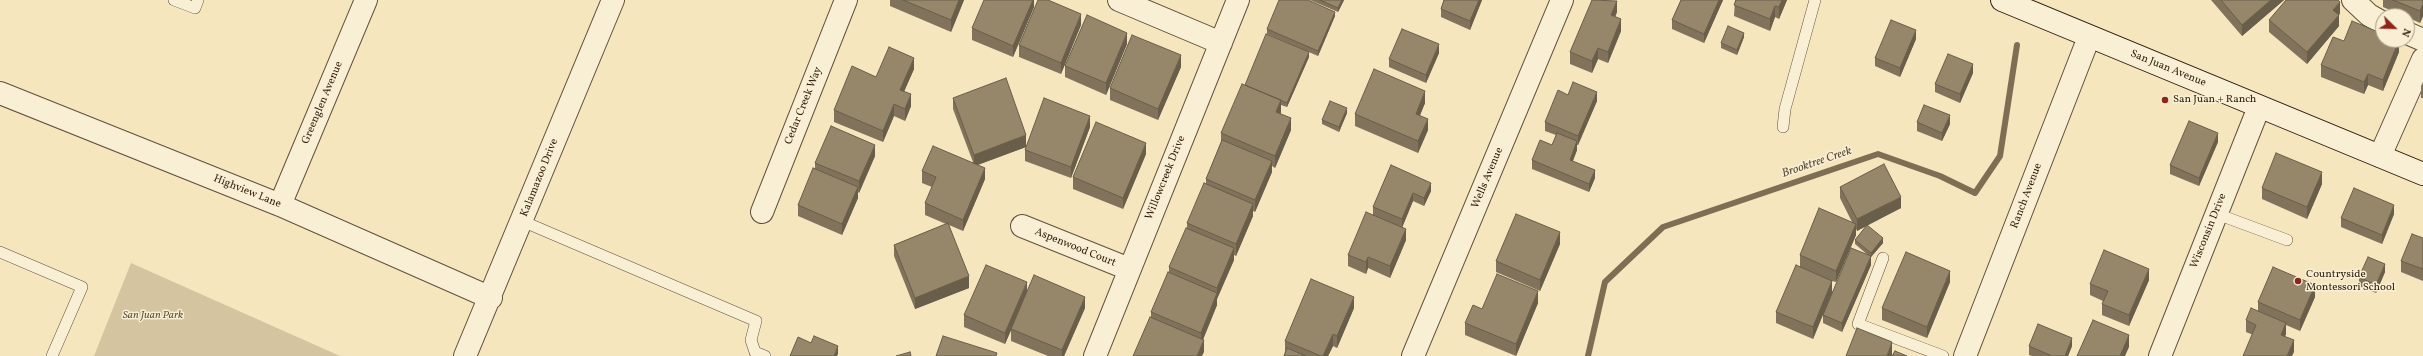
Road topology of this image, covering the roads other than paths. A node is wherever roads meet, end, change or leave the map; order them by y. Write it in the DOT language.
graph roads {
  1 [pos="174,0"];
  2 [pos="366,0"];
  3 [pos="612,0"];
  4 [pos="846,0"];
  5 [pos="1119,0"];
  6 [pos="1238,0"];
  7 [pos="1562,0"];
  8 [pos="1816,0"];
  9 [pos="2002,0"];
  10 [pos="2353,0"];
  11 [pos="197,4"];
  12 [pos="2375,18"];
  13 [pos="2089,37"];
  14 [pos="1221,43"];
  15 [pos="2423,58"];
  16 [pos="0,94"];
  17 [pos="2259,107"];
  18 [pos="1783,127"];
  19 [pos="2380,156"];
  20 [pos="2423,174"];
  21 [pos="280,205"];
  22 [pos="762,212"];
  23 [pos="2216,214"];
  24 [pos="522,222"];
  25 [pos="1022,226"];
  26 [pos="2286,240"];
  27 [pos="0,252"];
  28 [pos="1883,258"];
  29 [pos="1129,269"];
  30 [pos="491,298"];
  31 [pos="52,356"];
  32 [pos="465,356"];
  33 [pos="765,356"];
  34 [pos="1095,356"];
  35 [pos="1413,356"];
  36 [pos="1943,356"];
  37 [pos="1965,356"];
  38 [pos="2160,356"];
  1 -- 11 [label="lane"];
  2 -- 21 [label="street, Greenglen Avenue"];
  3 -- 24 [label="street, Kalamazoo Drive"];
  4 -- 22 [label="street, Cedar Creek Way"];
  5 -- 14 [label="street"];
  6 -- 14 [label="street, Willowcreek Drive"];
  7 -- 35 [label="street, Wells Avenue"];
  8 -- 18 [label="lane"];
  9 -- 13 [label="street, San Juan Avenue"];
  10 -- 12 [label="street"];
  13 -- 17 [label="street, San Juan Avenue"];
  13 -- 37 [label="street, Ranch Avenue"];
  14 -- 29 [label="street, Willowcreek Drive"];
  15 -- 19 [label="street"];
  16 -- 21 [label="street, Highview Lane"];
  17 -- 19 [label="street, San Juan Avenue"];
  17 -- 23 [label="street, Wisconsin Drive"];
  19 -- 20 [label="street, San Juan Avenue"];
  21 -- 30 [label="street, Highview Lane"];
  23 -- 26 [label="lane"];
  23 -- 38 [label="street, Wisconsin Drive"];
  24 -- 30 [label="street, Kalamazoo Drive"];
  24 -- 33 [label="lane"];
  25 -- 29 [label="street, Aspenwood Court"];
  27 -- 31 [label="lane"];
  28 -- 36 [label="lane"];
  29 -- 34 [label="street, Willowcreek Drive"];
  30 -- 32 [label="street, Kalamazoo Drive"];
}
